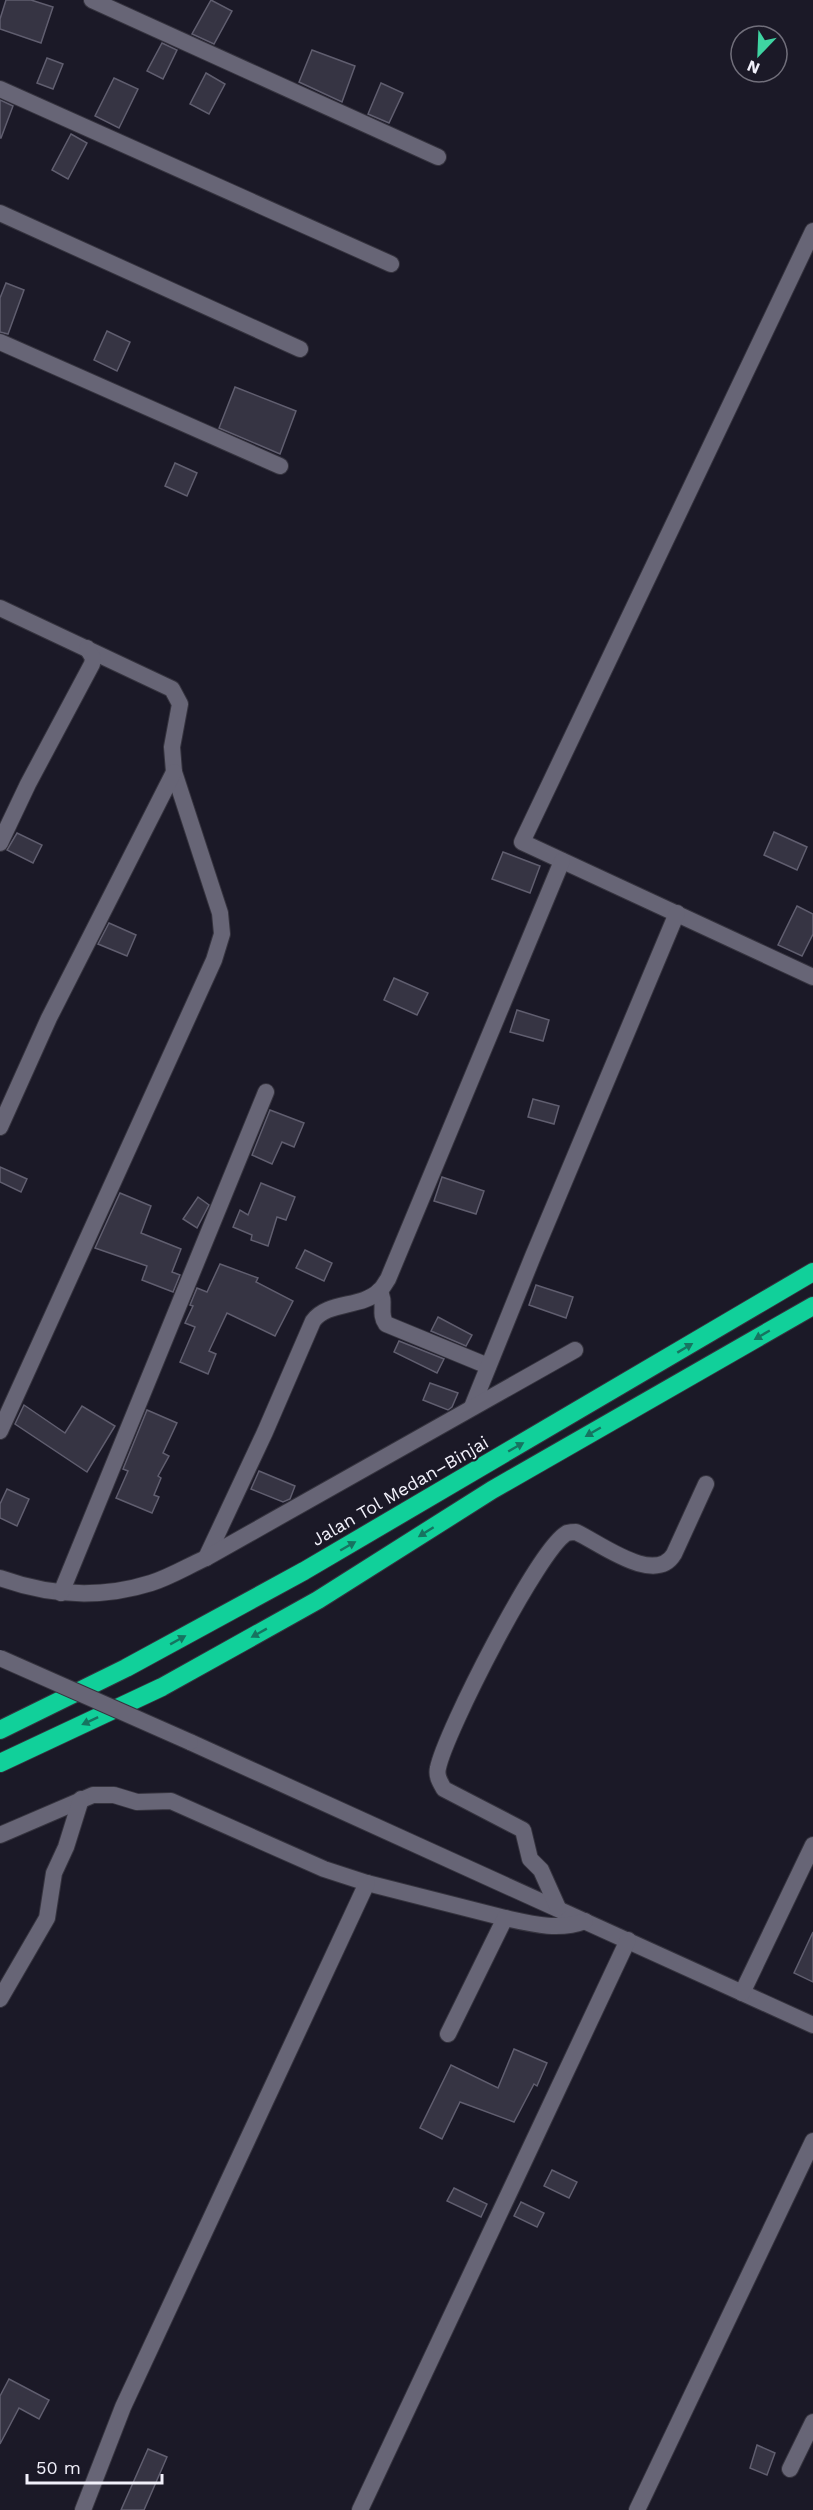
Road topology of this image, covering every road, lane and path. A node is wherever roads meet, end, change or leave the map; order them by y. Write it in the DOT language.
graph roads {
  1 [pos="92,0"];
  2 [pos="0,89"];
  3 [pos="438,157"];
  4 [pos="0,213"];
  5 [pos="813,231"];
  6 [pos="391,264"];
  7 [pos="0,342"];
  8 [pos="300,349"];
  9 [pos="280,466"];
  10 [pos="0,608"];
  11 [pos="87,648"];
  12 [pos="174,772"];
  13 [pos="0,843"];
  14 [pos="562,861"];
  15 [pos="677,913"];
  16 [pos="813,977"];
  17 [pos="266,1092"];
  18 [pos="0,1127"];
  19 [pos="813,1272"];
  20 [pos="379,1291"];
  21 [pos="813,1306"];
  22 [pos="575,1350"];
  23 [pos="488,1366"];
  24 [pos="472,1407"];
  25 [pos="0,1431"];
  26 [pos="706,1484"];
  27 [pos="206,1558"];
  28 [pos="0,1578"];
  29 [pos="61,1593"];
  30 [pos="0,1658"];
  31 [pos="0,1730"];
  32 [pos="0,1763"];
  33 [pos="81,1799"];
  34 [pos="0,1834"];
  35 [pos="813,1845"];
  36 [pos="367,1883"];
  37 [pos="558,1908"];
  38 [pos="505,1918"];
  39 [pos="585,1921"];
  40 [pos="628,1940"];
  41 [pos="742,1993"];
  42 [pos="0,1999"];
  43 [pos="813,2025"];
  44 [pos="448,2034"];
  45 [pos="813,2141"];
  46 [pos="813,2422"];
  47 [pos="790,2469"];
  48 [pos="83,2510"];
  49 [pos="360,2510"];
  50 [pos="637,2510"];
  1 -- 3 [label="street"];
  2 -- 6 [label="street"];
  4 -- 8 [label="street"];
  5 -- 14 [label="street"];
  7 -- 9 [label="street"];
  10 -- 11 [label="street"];
  11 -- 12 [label="street"];
  11 -- 13 [label="street"];
  12 -- 18 [label="street"];
  12 -- 25 [label="street"];
  14 -- 15 [label="street"];
  14 -- 20 [label="street"];
  15 -- 16 [label="street"];
  15 -- 23 [label="street"];
  17 -- 29 [label="street"];
  31 -- 19 [label="highway, Jalan Tol Medan–Binjai, one-way"];
  20 -- 23 [label="street"];
  20 -- 27 [label="street"];
  21 -- 32 [label="highway, one-way"];
  22 -- 24 [label="street"];
  23 -- 24 [label="street"];
  24 -- 27 [label="street"];
  26 -- 37 [label="street"];
  27 -- 29 [label="street"];
  28 -- 29 [label="street"];
  30 -- 37 [label="street, bridge"];
  33 -- 34 [label="street"];
  33 -- 36 [label="street"];
  33 -- 42 [label="street"];
  35 -- 41 [label="street"];
  36 -- 38 [label="street"];
  36 -- 48 [label="street"];
  37 -- 39 [label="street"];
  38 -- 39 [label="street"];
  38 -- 44 [label="street"];
  39 -- 40 [label="street"];
  40 -- 41 [label="street"];
  40 -- 49 [label="street"];
  41 -- 43 [label="street"];
  45 -- 50 [label="street"];
  46 -- 47 [label="street"];
}
